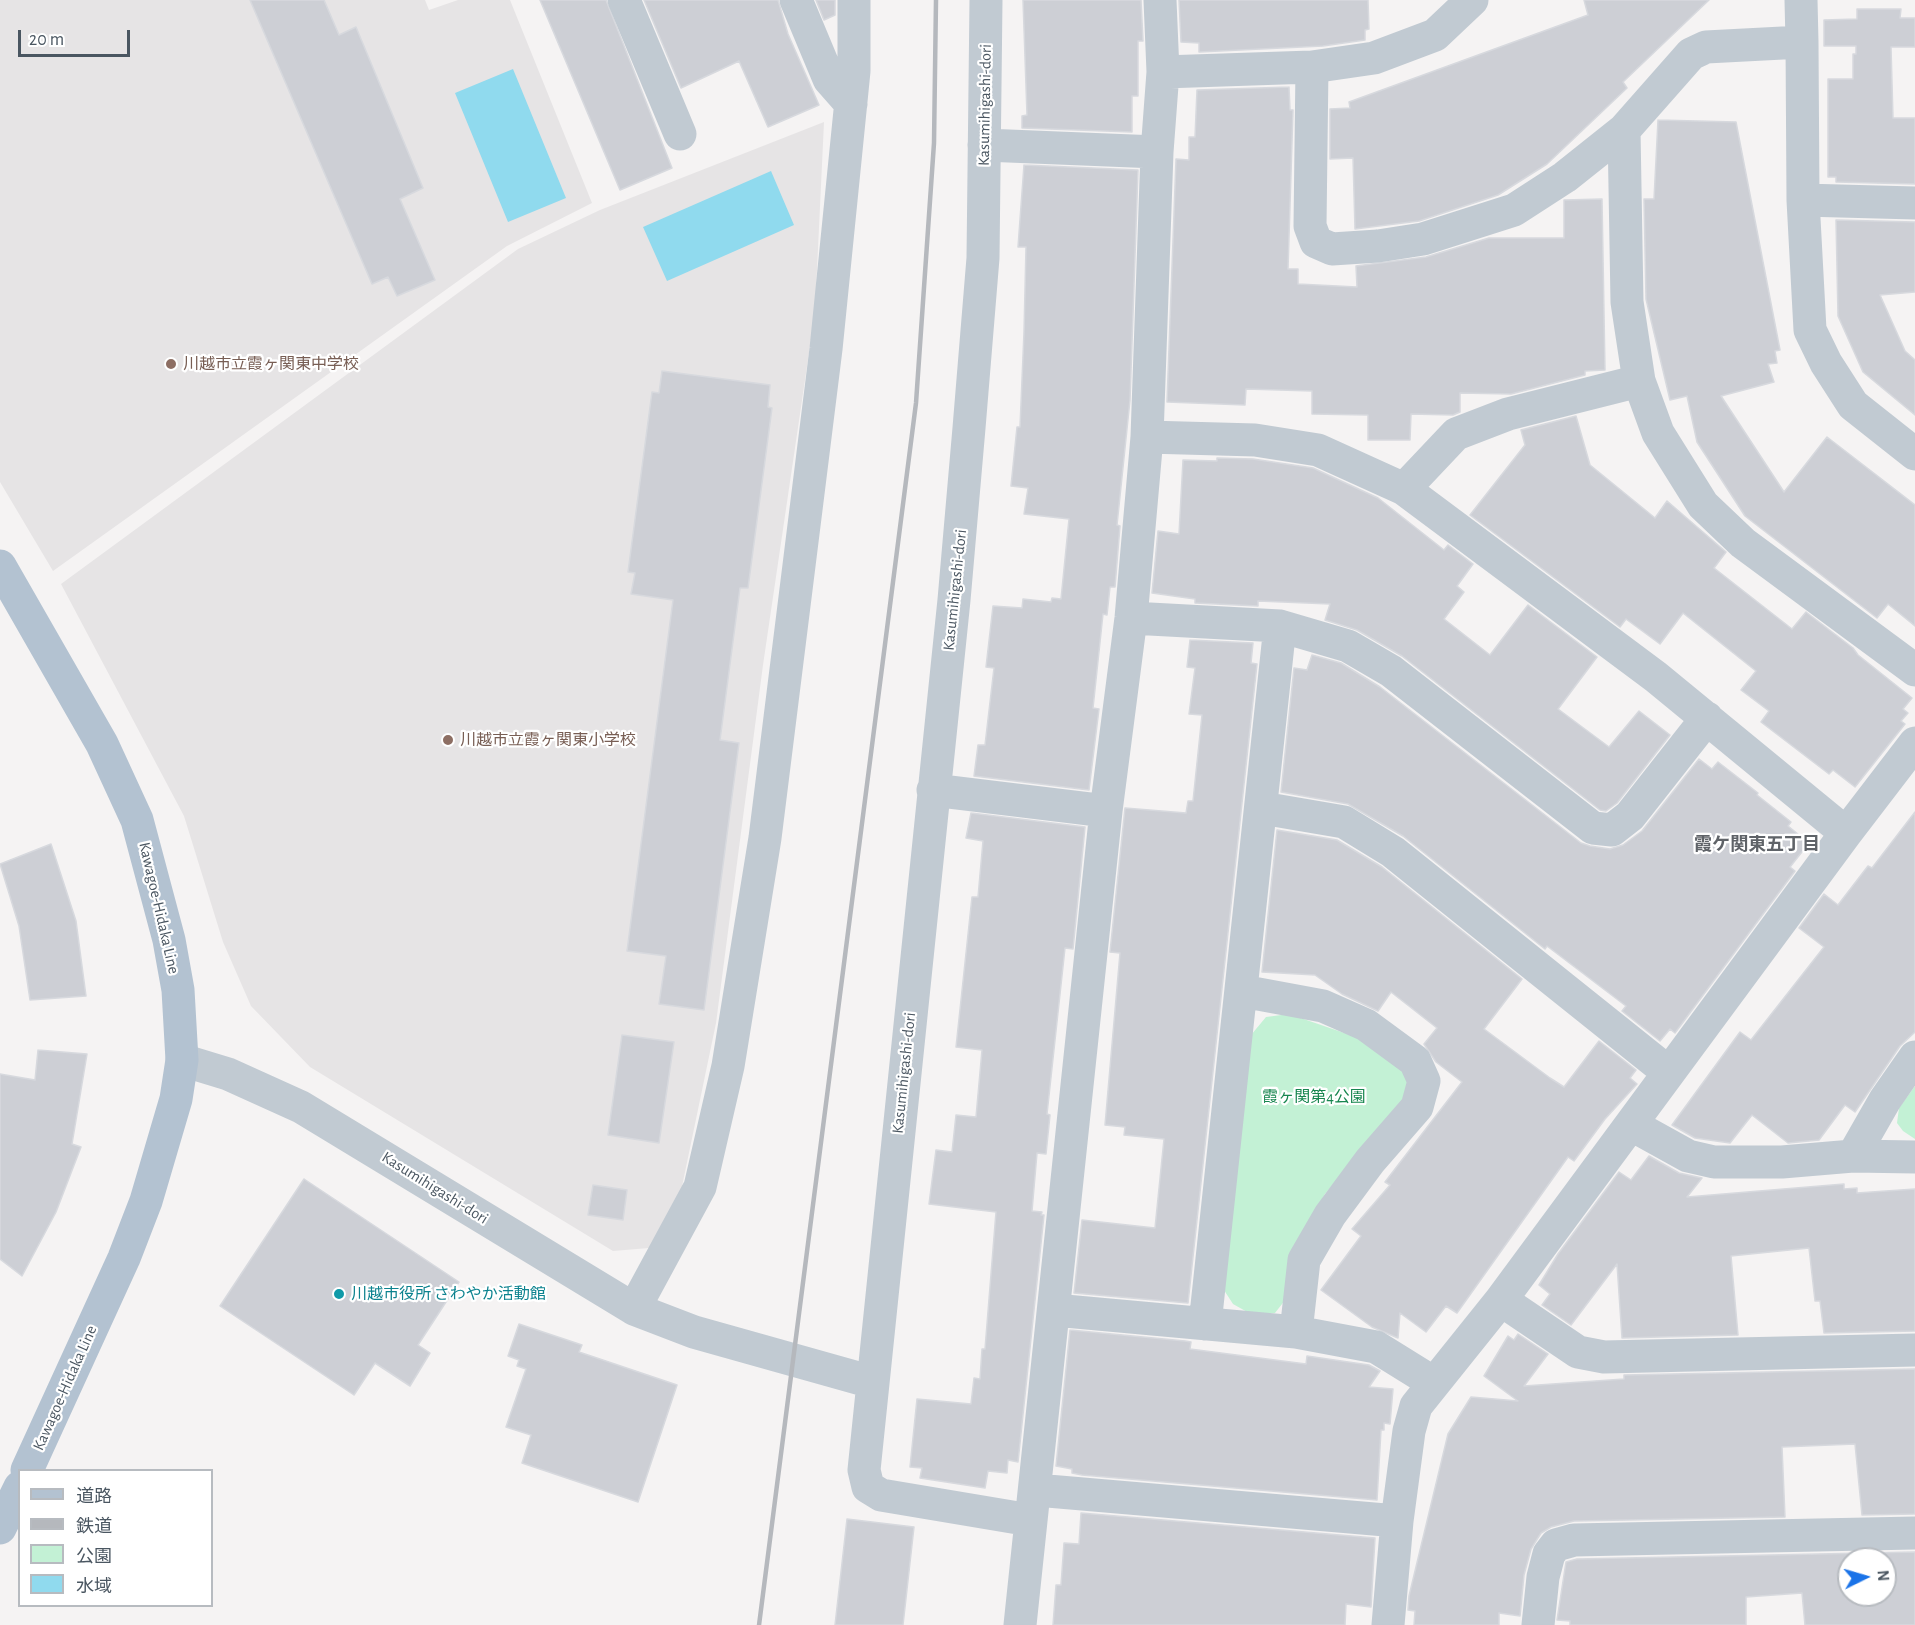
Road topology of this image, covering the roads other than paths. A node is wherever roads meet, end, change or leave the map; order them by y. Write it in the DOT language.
graph roads {
  1 [pos="624,0"];
  2 [pos="796,0"];
  3 [pos="854,0"];
  4 [pos="986,0"];
  5 [pos="1160,0"];
  6 [pos="1472,0"];
  7 [pos="1801,0"];
  8 [pos="1802,42"];
  9 [pos="1312,67"];
  10 [pos="1163,72"];
  11 [pos="851,104"];
  12 [pos="1623,130"];
  13 [pos="680,134"];
  14 [pos="984,145"];
  15 [pos="1158,152"];
  16 [pos="1803,200"];
  17 [pos="1915,203"];
  18 [pos="1639,381"];
  19 [pos="1147,436"];
  20 [pos="1915,454"];
  21 [pos="1404,489"];
  22 [pos="0,566"];
  23 [pos="1131,618"];
  24 [pos="1280,626"];
  25 [pos="1915,670"];
  26 [pos="1707,718"];
  27 [pos="1915,743"];
  28 [pos="933,790"];
  29 [pos="1262,808"];
  30 [pos="1106,811"];
  31 [pos="1846,833"];
  32 [pos="1242,991"];
  33 [pos="1915,1057"];
  34 [pos="182,1060"];
  35 [pos="1668,1072"];
  36 [pos="1632,1125"];
  37 [pos="1853,1156"];
  38 [pos="1915,1157"];
  39 [pos="1501,1300"];
  40 [pos="634,1309"];
  41 [pos="1054,1310"];
  42 [pos="1205,1324"];
  43 [pos="1296,1332"];
  44 [pos="1915,1350"];
  45 [pos="872,1382"];
  46 [pos="1434,1383"];
  47 [pos="27,1469"];
  48 [pos="18,1490"];
  49 [pos="1033,1505"];
  50 [pos="1397,1521"];
  51 [pos="0,1528"];
  52 [pos="1915,1533"];
  53 [pos="1020,1625"];
  54 [pos="1388,1625"];
  55 [pos="1539,1625"];
  1 -- 13 [label="street"];
  2 -- 11 [label="street"];
  3 -- 11 [label="street"];
  4 -- 14 [label="street, Kasumihigashi-dori"];
  5 -- 10 [label="street"];
  6 -- 9 [label="street"];
  7 -- 8 [label="street"];
  8 -- 12 [label="street"];
  8 -- 16 [label="street"];
  9 -- 10 [label="street"];
  9 -- 12 [label="street"];
  10 -- 15 [label="street"];
  11 -- 40 [label="street"];
  12 -- 18 [label="street"];
  14 -- 15 [label="street"];
  14 -- 28 [label="street, Kasumihigashi-dori"];
  15 -- 19 [label="street"];
  16 -- 17 [label="street"];
  16 -- 20 [label="street"];
  18 -- 21 [label="street"];
  18 -- 25 [label="street"];
  19 -- 21 [label="street"];
  19 -- 23 [label="street"];
  21 -- 26 [label="street"];
  22 -- 34 [label="main road, Kawagoe-Hidaka Line"];
  23 -- 24 [label="street"];
  23 -- 30 [label="street"];
  24 -- 26 [label="street"];
  24 -- 29 [label="street"];
  26 -- 31 [label="street"];
  27 -- 31 [label="street"];
  28 -- 30 [label="street"];
  28 -- 45 [label="street, Kasumihigashi-dori"];
  29 -- 32 [label="street"];
  29 -- 35 [label="street"];
  30 -- 41 [label="street"];
  31 -- 35 [label="street"];
  32 -- 42 [label="street"];
  32 -- 43 [label="street"];
  33 -- 37 [label="street"];
  34 -- 40 [label="street, Kasumihigashi-dori"];
  34 -- 47 [label="main road, Kawagoe-Hidaka Line"];
  35 -- 36 [label="street"];
  36 -- 37 [label="street"];
  36 -- 39 [label="street"];
  37 -- 38 [label="street"];
  39 -- 44 [label="street"];
  39 -- 46 [label="street"];
  40 -- 45 [label="street, Kasumihigashi-dori"];
  41 -- 42 [label="street"];
  41 -- 49 [label="street"];
  42 -- 43 [label="street"];
  43 -- 46 [label="street"];
  45 -- 49 [label="street"];
  46 -- 50 [label="street"];
  48 -- 51 [label="main road"];
  49 -- 50 [label="street"];
  49 -- 53 [label="street"];
  50 -- 54 [label="street"];
  52 -- 55 [label="street"];
}
